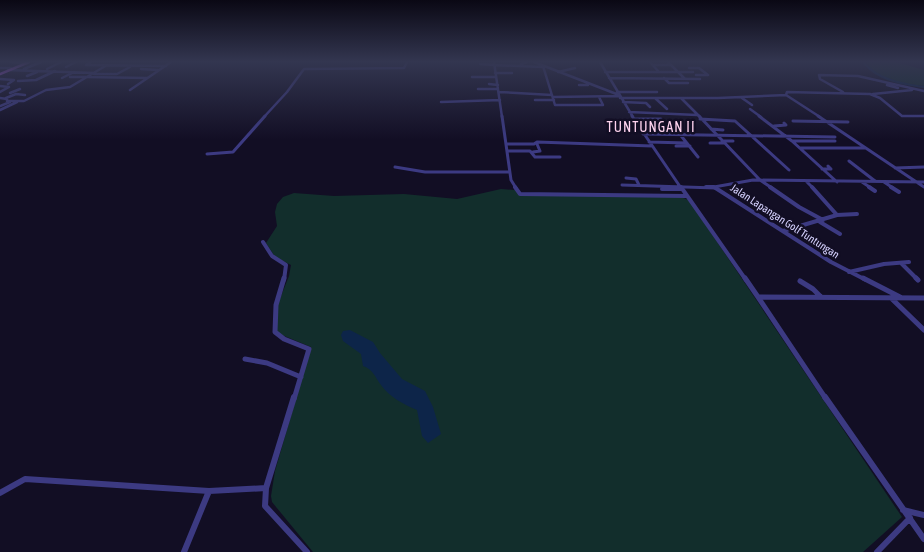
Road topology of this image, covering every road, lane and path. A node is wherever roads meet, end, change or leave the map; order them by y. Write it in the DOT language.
graph roads {
  1 [pos="64,88"];
  2 [pos="133,88"];
  3 [pos="289,88"];
  4 [pos="550,88"];
  5 [pos="599,88"];
  6 [pos="614,88"];
  7 [pos="835,88"];
  8 [pos="899,88"];
  9 [pos="906,88"];
  10 [pos="20,89"];
  11 [pos="478,89"];
  12 [pos="130,90"];
  13 [pos="498,90"];
  14 [pos="915,90"];
  15 [pos="906,91"];
  16 [pos="657,92"];
  17 [pos="924,92"];
  18 [pos="844,93"];
  19 [pos="873,94"];
  20 [pos="25,95"];
  21 [pos="786,95"];
  22 [pos="619,96"];
  23 [pos="553,97"];
  24 [pos="599,97"];
  25 [pos="741,97"];
  26 [pos="655,98"];
  27 [pos="681,98"];
  28 [pos="0,99"];
  29 [pos="6,99"];
  30 [pos="500,100"];
  31 [pos="536,100"];
  32 [pos="441,102"];
  33 [pos="623,102"];
  34 [pos="12,103"];
  35 [pos="2,107"];
  36 [pos="650,107"];
  37 [pos="667,109"];
  38 [pos="629,112"];
  39 [pos="697,115"];
  40 [pos="924,116"];
  41 [pos="634,119"];
  42 [pos="661,119"];
  43 [pos="700,119"];
  44 [pos="794,121"];
  45 [pos="670,122"];
  46 [pos="828,122"];
  47 [pos="848,122"];
  48 [pos="784,124"];
  49 [pos="774,126"];
  50 [pos="711,130"];
  51 [pos="723,130"];
  52 [pos="643,134"];
  53 [pos="680,134"];
  54 [pos="716,134"];
  55 [pos="750,135"];
  56 [pos="785,135"];
  57 [pos="835,137"];
  58 [pos="733,141"];
  59 [pos="792,141"];
  60 [pos="835,141"];
  61 [pos="723,142"];
  62 [pos="687,143"];
  63 [pos="710,143"];
  64 [pos="506,144"];
  65 [pos="537,144"];
  66 [pos="650,144"];
  67 [pos="676,146"];
  68 [pos="690,146"];
  69 [pos="800,148"];
  70 [pos="866,148"];
  71 [pos="507,150"];
  72 [pos="532,152"];
  73 [pos="207,154"];
  74 [pos="562,157"];
  75 [pos="698,157"];
  76 [pos="849,161"];
  77 [pos="828,166"];
  78 [pos="395,167"];
  79 [pos="924,167"];
  80 [pos="895,168"];
  81 [pos="789,170"];
  82 [pos="822,170"];
  83 [pos="510,172"];
  84 [pos="626,178"];
  85 [pos="760,180"];
  86 [pos="707,181"];
  87 [pos="806,181"];
  88 [pos="837,182"];
  89 [pos="862,182"];
  90 [pos="876,182"];
  91 [pos="884,182"];
  92 [pos="917,182"];
  93 [pos="924,182"];
  94 [pos="622,185"];
  95 [pos="639,185"];
  96 [pos="713,186"];
  97 [pos="679,187"];
  98 [pos="924,187"];
  99 [pos="662,189"];
  100 [pos="875,191"];
  101 [pos="899,192"];
  102 [pos="686,196"];
  103 [pos="857,214"];
  104 [pos="837,216"];
  105 [pos="822,221"];
  106 [pos="782,232"];
  107 [pos="840,234"];
  108 [pos="263,242"];
  109 [pos="901,262"];
  110 [pos="909,262"];
  111 [pos="849,272"];
  112 [pos="918,280"];
  113 [pos="800,281"];
  114 [pos="758,297"];
  115 [pos="821,297"];
  116 [pos="891,298"];
  117 [pos="901,298"];
  118 [pos="924,298"];
  119 [pos="924,330"];
  120 [pos="246,359"];
  121 [pos="301,377"];
  122 [pos="266,488"];
  123 [pos="209,490"];
  124 [pos="0,493"];
  125 [pos="903,510"];
  126 [pos="924,515"];
  127 [pos="910,518"];
  128 [pos="924,539"];
  129 [pos="184,552"];
  130 [pos="307,552"];
  131 [pos="877,552"];
  1 -- 34 [label="street"];
  2 -- 12 [label="street"];
  3 -- 73 [label="street"];
  4 -- 23 [label="street"];
  5 -- 22 [label="street"];
  6 -- 22 [label="street"];
  7 -- 18 [label="street"];
  8 -- 15 [label="street"];
  9 -- 14 [label="street"];
  10 -- 28 [label="street"];
  11 -- 13 [label="street"];
  13 -- 23 [label="street"];
  13 -- 30 [label="street"];
  14 -- 15 [label="street"];
  14 -- 17 [label="street"];
  15 -- 19 [label="street"];
  16 -- 22 [label="street"];
  18 -- 19 [label="street"];
  18 -- 21 [label="street"];
  19 -- 40 [label="street"];
  20 -- 29 [label="street"];
  21 -- 25 [label="street"];
  21 -- 46 [label="street"];
  22 -- 24 [label="street"];
  22 -- 26 [label="street"];
  22 -- 33 [label="street"];
  23 -- 24 [label="street"];
  23 -- 24 [label="street"];
  23 -- 31 [label="street"];
  25 -- 27 [label="street"];
  25 -- 49 [label="street"];
  26 -- 27 [label="street"];
  26 -- 37 [label="street"];
  27 -- 39 [label="street"];
  28 -- 29 [label="street"];
  29 -- 34 [label="street"];
  30 -- 32 [label="street"];
  30 -- 64 [label="street"];
  33 -- 36 [label="street"];
  33 -- 38 [label="street"];
  34 -- 35 [label="street"];
  38 -- 39 [label="street"];
  38 -- 41 [label="street"];
  39 -- 43 [label="street"];
  41 -- 42 [label="street"];
  41 -- 52 [label="street"];
  43 -- 50 [label="street"];
  43 -- 55 [label="street"];
  44 -- 46 [label="street"];
  45 -- 53 [label="street"];
  46 -- 47 [label="street"];
  46 -- 70 [label="street"];
  48 -- 49 [label="street"];
  49 -- 56 [label="street"];
  50 -- 51 [label="street"];
  50 -- 54 [label="street"];
  52 -- 53 [label="street"];
  52 -- 66 [label="street"];
  53 -- 54 [label="street"];
  53 -- 62 [label="street"];
  54 -- 55 [label="street"];
  54 -- 61 [label="street"];
  55 -- 56 [label="street"];
  55 -- 81 [label="street"];
  56 -- 57 [label="street"];
  56 -- 59 [label="street"];
  58 -- 61 [label="street"];
  59 -- 60 [label="street"];
  59 -- 69 [label="street"];
  61 -- 63 [label="street"];
  61 -- 85 [label="street"];
  62 -- 66 [label="street"];
  62 -- 68 [label="street"];
  64 -- 65 [label="street"];
  64 -- 71 [label="street"];
  65 -- 66 [label="street"];
  65 -- 72 [label="street"];
  66 -- 97 [label="street"];
  67 -- 68 [label="street"];
  68 -- 75 [label="street"];
  69 -- 70 [label="street"];
  69 -- 82 [label="street"];
  70 -- 80 [label="street"];
  71 -- 72 [label="street"];
  71 -- 83 [label="street"];
  72 -- 74 [label="street"];
  76 -- 90 [label="street"];
  77 -- 82 [label="street"];
  78 -- 83 [label="street"];
  79 -- 80 [label="street"];
  80 -- 92 [label="street"];
  82 -- 88 [label="street"];
  83 -- 102 [label="street"];
  84 -- 95 [label="street"];
  85 -- 87 [label="street"];
  85 -- 96 [label="street"];
  85 -- 105 [label="street"];
  86 -- 96 [label="street"];
  87 -- 88 [label="street"];
  87 -- 104 [label="street"];
  88 -- 89 [label="street"];
  89 -- 90 [label="street"];
  89 -- 100 [label="street"];
  90 -- 91 [label="street"];
  91 -- 92 [label="street"];
  91 -- 101 [label="street"];
  92 -- 93 [label="street"];
  92 -- 98 [label="street"];
  94 -- 95 [label="street"];
  95 -- 97 [label="street"];
  96 -- 97 [label="street, Jalan Lapangan Golf Tuntungan"];
  96 -- 106 [label="street, Jalan Lapangan Golf Tuntungan"];
  97 -- 99 [label="street"];
  97 -- 102 [label="street"];
  102 -- 114 [label="street"];
  103 -- 104 [label="street"];
  104 -- 105 [label="street"];
  105 -- 106 [label="street"];
  105 -- 107 [label="street"];
  106 -- 111 [label="street, Jalan Lapangan Golf Tuntungan"];
  108 -- 121 [label="street"];
  109 -- 110 [label="street"];
  109 -- 111 [label="street"];
  109 -- 112 [label="street"];
  111 -- 117 [label="street, Jalan Lapangan Golf Tuntungan"];
  113 -- 115 [label="street"];
  114 -- 115 [label="street"];
  114 -- 125 [label="street"];
  115 -- 116 [label="street"];
  116 -- 117 [label="street"];
  116 -- 119 [label="street"];
  117 -- 118 [label="street"];
  120 -- 121 [label="street"];
  121 -- 122 [label="street"];
  122 -- 123 [label="street"];
  122 -- 130 [label="street"];
  123 -- 124 [label="street"];
  123 -- 129 [label="street"];
  125 -- 126 [label="street"];
  125 -- 127 [label="street"];
  127 -- 128 [label="street"];
  127 -- 131 [label="street"];
}
